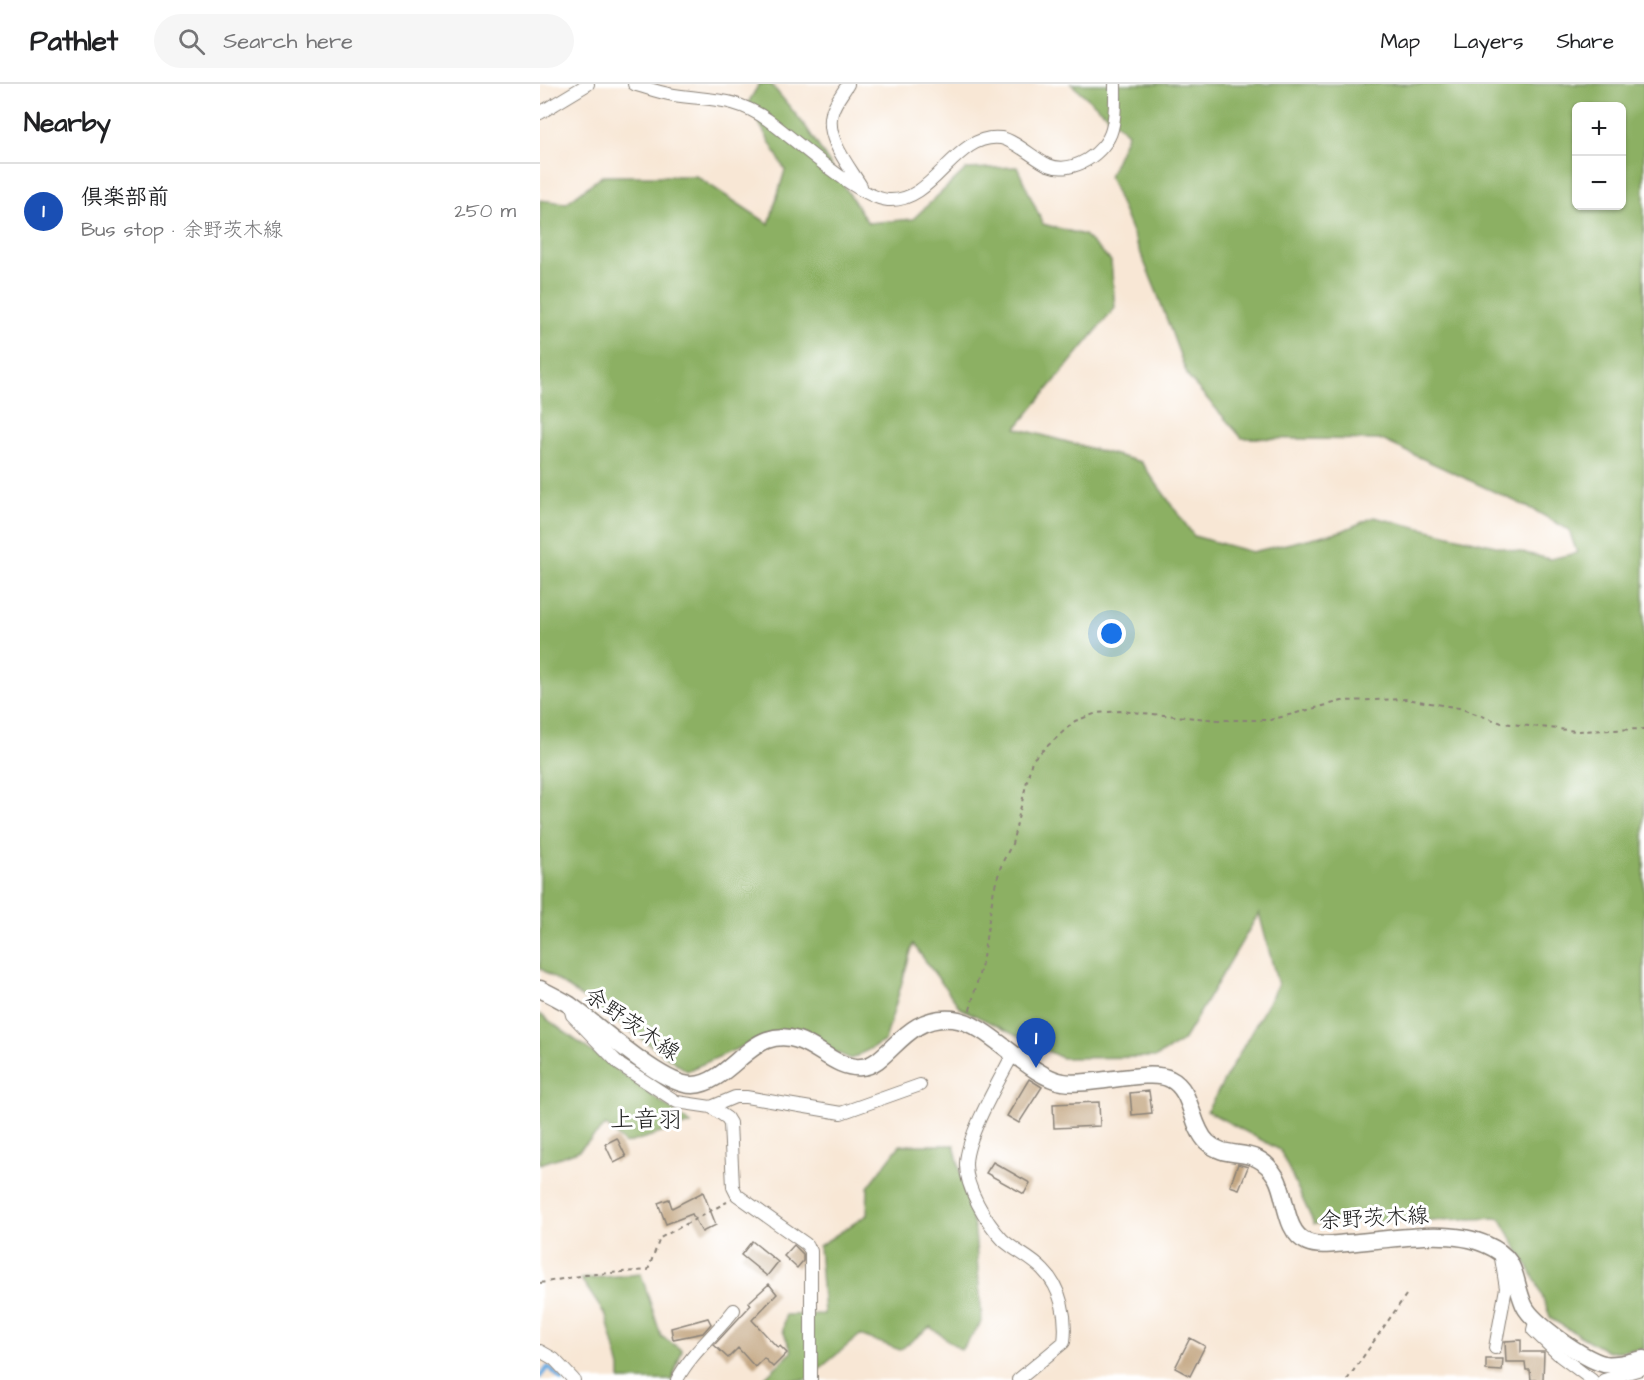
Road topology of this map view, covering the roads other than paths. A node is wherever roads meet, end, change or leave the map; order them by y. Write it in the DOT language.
graph roads {
  1 [pos="588,84"];
  2 [pos="634,84"];
  3 [pos="848,84"];
  4 [pos="1115,84"];
  5 [pos="540,113"];
  6 [pos="865,192"];
  7 [pos="540,989"];
  8 [pos="570,1005"];
  9 [pos="1013,1054"];
  10 [pos="920,1085"];
  11 [pos="711,1107"];
  12 [pos="1503,1253"];
  13 [pos="734,1310"];
  14 [pos="1535,1322"];
  15 [pos="1495,1348"];
  16 [pos="540,1351"];
  17 [pos="1644,1359"];
  18 [pos="1644,1368"];
  19 [pos="574,1380"];
  20 [pos="677,1380"];
  21 [pos="811,1380"];
  22 [pos="1018,1380"];
  23 [pos="1592,1380"];
  24 [pos="1604,1380"];
  1 -- 5 [label="street"];
  2 -- 6 [label="street"];
  3 -- 6 [label="street"];
  4 -- 6 [label="street"];
  7 -- 8 [label="main road, 余野茨木線"];
  8 -- 9 [label="main road, 余野茨木線"];
  8 -- 11 [label="street"];
  9 -- 12 [label="main road, 余野茨木線"];
  9 -- 22 [label="street"];
  10 -- 11 [label="street"];
  11 -- 21 [label="street"];
  12 -- 14 [label="main road"];
  12 -- 15 [label="street"];
  13 -- 20 [label="street"];
  14 -- 17 [label="main road"];
  14 -- 23 [label="street"];
  16 -- 19 [label="street"];
  18 -- 24 [label="street"];
}
